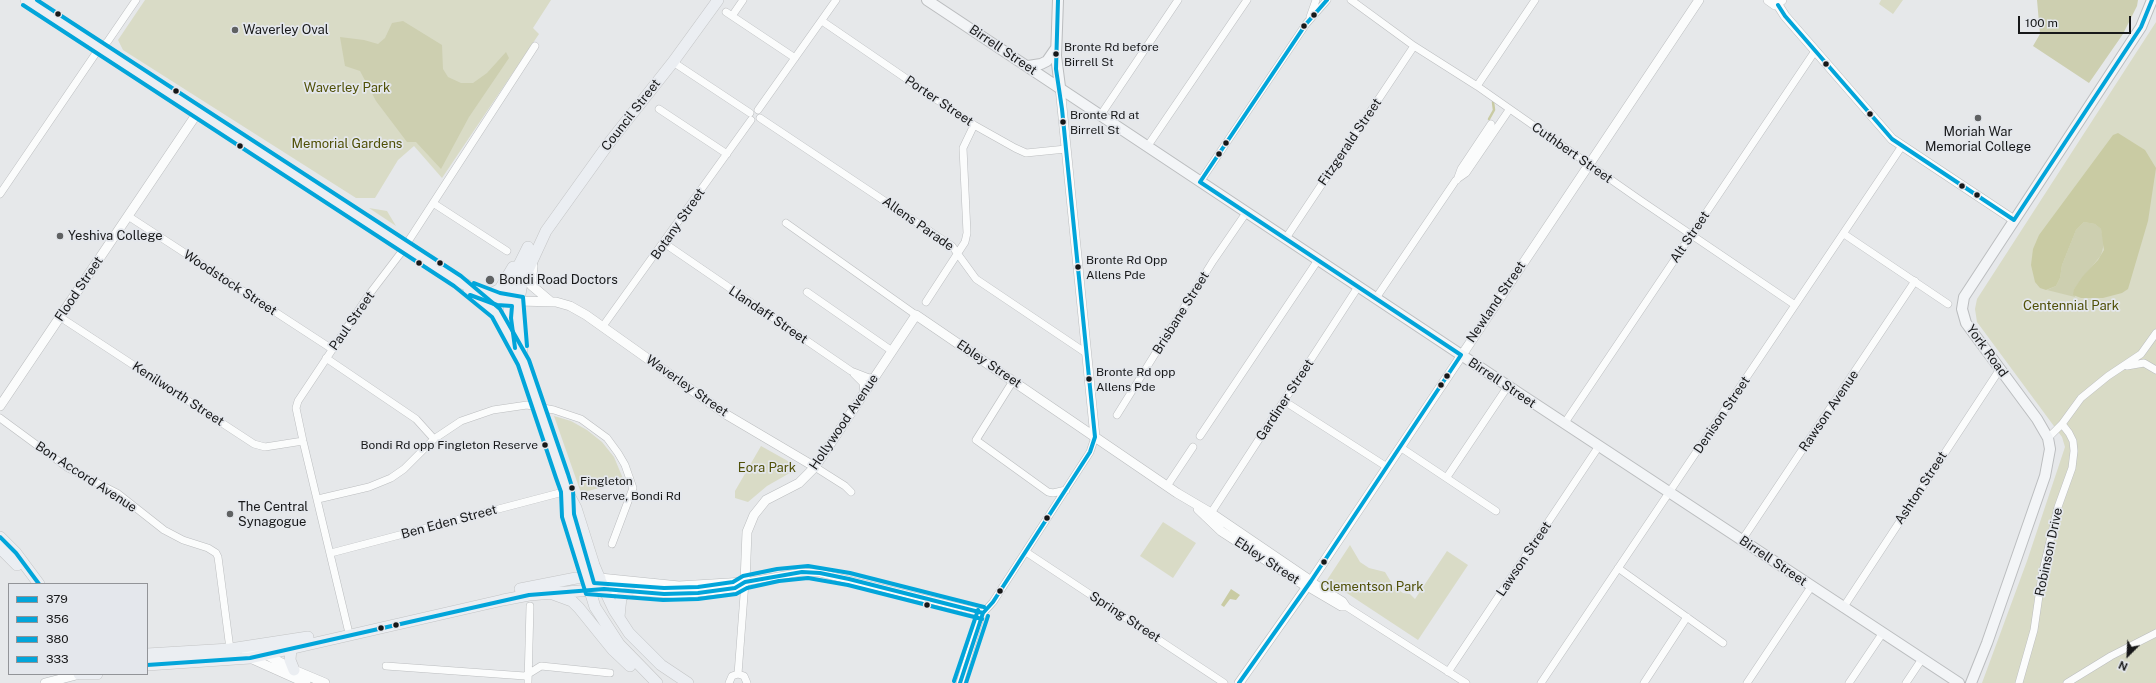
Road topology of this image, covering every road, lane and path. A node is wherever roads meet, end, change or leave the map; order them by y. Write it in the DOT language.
graph roads {
  1 [pos="26,0"];
  2 [pos="136,0"];
  3 [pos="718,0"];
  4 [pos="743,0"];
  5 [pos="836,0"];
  6 [pos="927,0"];
  7 [pos="1058,0"];
  8 [pos="1178,0"];
  9 [pos="1247,0"];
  10 [pos="1316,0"];
  11 [pos="1327,0"];
  12 [pos="1351,0"];
  13 [pos="1536,0"];
  14 [pos="1699,0"];
  15 [pos="1768,0"];
  16 [pos="2152,0"];
  17 [pos="1780,2"];
  18 [pos="822,21"];
  19 [pos="1306,24"];
  20 [pos="536,46"];
  21 [pos="1414,46"];
  22 [pos="1056,48"];
  23 [pos="100,49"];
  24 [pos="1815,51"];
  25 [pos="795,58"];
  26 [pos="673,62"];
  27 [pos="1028,66"];
  28 [pos="1477,86"];
  29 [pos="1060,87"];
  30 [pos="659,109"];
  31 [pos="758,110"];
  32 [pos="1509,110"];
  33 [pos="198,112"];
  34 [pos="1100,116"];
  35 [pos="750,117"];
  36 [pos="760,118"];
  37 [pos="1491,124"];
  38 [pos="974,125"];
  39 [pos="1902,146"];
  40 [pos="1147,147"];
  41 [pos="1066,149"];
  42 [pos="727,154"];
  43 [pos="1588,164"];
  44 [pos="1456,180"];
  45 [pos="1200,182"];
  46 [pos="0,194"];
  47 [pos="433,203"];
  48 [pos="1246,213"];
  49 [pos="128,216"];
  50 [pos="2014,220"];
  51 [pos="786,223"];
  52 [pos="1844,234"];
  53 [pos="1691,235"];
  54 [pos="1286,238"];
  55 [pos="664,243"];
  56 [pos="404,247"];
  57 [pos="507,251"];
  58 [pos="532,251"];
  59 [pos="958,254"];
  60 [pos="1318,260"];
  61 [pos="458,281"];
  62 [pos="1916,281"];
  63 [pos="1358,287"];
  64 [pos="807,292"];
  65 [pos="487,296"];
  66 [pos="1376,298"];
  67 [pos="550,301"];
  68 [pos="512,302"];
  69 [pos="926,302"];
  70 [pos="1948,304"];
  71 [pos="1795,305"];
  72 [pos="916,315"];
  73 [pos="60,317"];
  74 [pos="603,326"];
  75 [pos="2156,333"];
  76 [pos="332,349"];
  77 [pos="892,351"];
  78 [pos="1086,353"];
  79 [pos="1461,355"];
  80 [pos="326,358"];
  81 [pos="520,358"];
  82 [pos="2000,369"];
  83 [pos="2116,370"];
  84 [pos="2156,370"];
  85 [pos="851,371"];
  86 [pos="875,377"];
  87 [pos="1013,381"];
  88 [pos="1508,386"];
  89 [pos="864,394"];
  90 [pos="1284,401"];
  91 [pos="0,406"];
  92 [pos="538,408"];
  93 [pos="1117,414"];
  94 [pos="0,418"];
  95 [pos="1564,424"];
  96 [pos="2062,424"];
  97 [pos="1200,436"];
  98 [pos="1095,437"];
  99 [pos="2048,438"];
  100 [pos="434,439"];
  101 [pos="303,441"];
  102 [pos="1599,446"];
  103 [pos="1193,447"];
  104 [pos="1400,447"];
  105 [pos="815,467"];
  106 [pos="1387,467"];
  107 [pos="1447,477"];
  108 [pos="1167,486"];
  109 [pos="1066,490"];
  110 [pos="567,492"];
  111 [pos="851,492"];
  112 [pos="1670,492"];
  113 [pos="318,499"];
  114 [pos="1193,504"];
  115 [pos="1496,510"];
  116 [pos="1211,513"];
  117 [pos="0,537"];
  118 [pos="1742,540"];
  119 [pos="612,544"];
  120 [pos="0,548"];
  121 [pos="1026,552"];
  122 [pos="331,553"];
  123 [pos="1618,568"];
  124 [pos="585,578"];
  125 [pos="600,578"];
  126 [pos="745,582"];
  127 [pos="31,583"];
  128 [pos="38,583"];
  129 [pos="1309,584"];
  130 [pos="1812,587"];
  131 [pos="589,589"];
  132 [pos="604,589"];
  133 [pos="630,590"];
  134 [pos="551,593"];
  135 [pos="530,606"];
  136 [pos="1843,608"];
  137 [pos="983,613"];
  138 [pos="1686,617"];
  139 [pos="619,618"];
  140 [pos="348,629"];
  141 [pos="2156,633"];
  142 [pos="1882,634"];
  143 [pos="1722,643"];
  144 [pos="291,648"];
  145 [pos="230,649"];
  146 [pos="148,654"];
  147 [pos="265,654"];
  148 [pos="250,658"];
  149 [pos="1922,658"];
  150 [pos="148,665"];
  151 [pos="386,666"];
  152 [pos="1448,672"];
  153 [pos="529,673"];
  154 [pos="610,673"];
  155 [pos="738,674"];
  156 [pos="76,675"];
  157 [pos="300,678"];
  158 [pos="45,683"];
  159 [pos="325,683"];
  160 [pos="528,683"];
  161 [pos="656,683"];
  162 [pos="688,683"];
  163 [pos="729,683"];
  164 [pos="747,683"];
  165 [pos="960,683"];
  166 [pos="1224,683"];
  167 [pos="1239,683"];
  168 [pos="1466,683"];
  169 [pos="1541,683"];
  170 [pos="1644,683"];
  171 [pos="1747,683"];
  172 [pos="1849,683"];
  173 [pos="1906,683"];
  174 [pos="1959,683"];
  175 [pos="1970,683"];
  176 [pos="2019,683"];
  177 [pos="2067,683"];
  1 -- 23 [label="main road"];
  2 -- 23 [label="street"];
  3 -- 26 [label="main road, Council Street"];
  4 -- 25 [label="street"];
  5 -- 18 [label="street"];
  6 -- 27 [label="main road, Birrell Street"];
  7 -- 22 [label="main road"];
  8 -- 34 [label="street"];
  9 -- 40 [label="street"];
  10 -- 19 [label="street"];
  11 -- 19 [label="street"];
  12 -- 21 [label="street, Cuthbert Street"];
  13 -- 28 [label="street"];
  14 -- 43 [label="street, Newland Street"];
  15 -- 17 [label="street"];
  16 -- 50 [label="main road, York Road"];
  17 -- 24 [label="street"];
  18 -- 25 [label="street"];
  18 -- 38 [label="street, Porter Street"];
  19 -- 45 [label="street"];
  20 -- 47 [label="street, Paul Street"];
  21 -- 28 [label="street, Cuthbert Street"];
  21 -- 54 [label="street, Fitzgerald Street"];
  22 -- 27 [label="main road"];
  22 -- 29 [label="main road"];
  23 -- 33 [label="main road"];
  23 -- 46 [label="street"];
  24 -- 39 [label="street"];
  24 -- 53 [label="street, Alt Street"];
  25 -- 31 [label="street"];
  26 -- 35 [label="street"];
  26 -- 58 [label="main road, Council Street"];
  27 -- 29 [label="main road, Birrell Street"];
  28 -- 32 [label="street, Cuthbert Street"];
  29 -- 34 [label="main road, Birrell Street"];
  29 -- 41 [label="street"];
  30 -- 42 [label="street"];
  31 -- 35 [label="street"];
  31 -- 36 [label="street"];
  32 -- 43 [label="street, Cuthbert Street"];
  32 -- 44 [label="street"];
  33 -- 49 [label="street, Flood Street"];
  33 -- 56 [label="main road"];
  34 -- 40 [label="main road, Birrell Street"];
  35 -- 36 [label="street"];
  35 -- 42 [label="street, Botany Street"];
  36 -- 59 [label="street, Allens Parade"];
  37 -- 44 [label="street"];
  38 -- 41 [label="street, Porter Street"];
  38 -- 59 [label="street"];
  39 -- 50 [label="street"];
  39 -- 52 [label="street, Denison Street"];
  40 -- 45 [label="main road, Birrell Street"];
  41 -- 78 [label="street"];
  42 -- 55 [label="street, Botany Street"];
  43 -- 53 [label="street, Cuthbert Street"];
  43 -- 79 [label="street, Newland Street"];
  44 -- 66 [label="street"];
  45 -- 48 [label="main road, Birrell Street"];
  47 -- 56 [label="street, Paul Street"];
  47 -- 57 [label="street"];
  48 -- 54 [label="main road, Birrell Street"];
  48 -- 93 [label="street, Brisbane Street"];
  49 -- 73 [label="street, Flood Street"];
  49 -- 76 [label="street, Woodstock Street"];
  50 -- 82 [label="main road, York Road"];
  51 -- 72 [label="street, Ebley Street"];
  52 -- 62 [label="street"];
  52 -- 71 [label="street, Denison Street"];
  53 -- 71 [label="street, Cuthbert Street"];
  53 -- 95 [label="street, Alt Street"];
  54 -- 60 [label="main road, Birrell Street"];
  55 -- 74 [label="street, Botany Street"];
  55 -- 85 [label="street, Llandaff Street"];
  56 -- 61 [label="main road"];
  56 -- 76 [label="street, Paul Street"];
  58 -- 65 [label="main road"];
  58 -- 67 [label="street"];
  58 -- 68 [label="main road, Council Street"];
  59 -- 69 [label="street"];
  59 -- 78 [label="street, Allens Parade"];
  60 -- 63 [label="main road, Birrell Street"];
  60 -- 97 [label="street"];
  61 -- 65 [label="main road"];
  61 -- 81 [label="main road"];
  62 -- 70 [label="street"];
  62 -- 118 [label="street, Rawson Avenue"];
  63 -- 66 [label="main road, Birrell Street"];
  63 -- 90 [label="street, Gardiner Street"];
  64 -- 77 [label="street"];
  65 -- 68 [label="main road"];
  66 -- 79 [label="main road, Birrell Street"];
  67 -- 68 [label="street, Waverley Street"];
  67 -- 74 [label="street, Waverley Street"];
  68 -- 81 [label="main road"];
  71 -- 112 [label="street, Denison Street"];
  72 -- 77 [label="street, Hollywood Avenue"];
  72 -- 87 [label="street, Ebley Street"];
  73 -- 91 [label="street, Flood Street"];
  73 -- 101 [label="street, Kenilworth Street"];
  74 -- 105 [label="street, Waverley Street"];
  75 -- 83 [label="street"];
  76 -- 80 [label="street, Paul Street"];
  77 -- 86 [label="street, Hollywood Avenue"];
  78 -- 98 [label="street"];
  79 -- 88 [label="main road, Birrell Street"];
  79 -- 104 [label="street, Newland Street"];
  80 -- 100 [label="street"];
  80 -- 101 [label="street, Paul Street"];
  81 -- 92 [label="main road"];
  82 -- 99 [label="main road, York Road"];
  82 -- 136 [label="street, Ashton Street"];
  83 -- 84 [label="street"];
  83 -- 96 [label="street"];
  85 -- 86 [label="street, Llandaff Street"];
  85 -- 89 [label="street"];
  86 -- 89 [label="street, Hollywood Avenue"];
  87 -- 98 [label="street, Ebley Street"];
  87 -- 109 [label="street"];
  88 -- 95 [label="main road, Birrell Street"];
  88 -- 107 [label="street"];
  89 -- 105 [label="street, Hollywood Avenue"];
  90 -- 106 [label="street"];
  90 -- 116 [label="street, Gardiner Street"];
  92 -- 100 [label="street"];
  92 -- 110 [label="main road"];
  92 -- 119 [label="street"];
  94 -- 145 [label="street, Bon Accord Avenue"];
  95 -- 102 [label="main road, Birrell Street"];
  96 -- 99 [label="street"];
  96 -- 176 [label="street, Robinson Drive"];
  98 -- 108 [label="street, Ebley Street"];
  98 -- 109 [label="street"];
  99 -- 175 [label="main road, York Road"];
  100 -- 113 [label="street"];
  101 -- 113 [label="street, Paul Street"];
  102 -- 112 [label="main road, Birrell Street"];
  102 -- 152 [label="street, Lawson Street"];
  103 -- 108 [label="street"];
  104 -- 106 [label="street, Newland Street"];
  104 -- 107 [label="street"];
  105 -- 111 [label="street, Waverley Street"];
  105 -- 126 [label="street, Hollywood Avenue"];
  106 -- 129 [label="street, Newland Street"];
  107 -- 115 [label="street"];
  108 -- 114 [label="street, Ebley Street"];
  109 -- 121 [label="street"];
  110 -- 122 [label="street, Ben Eden Street"];
  110 -- 124 [label="main road"];
  110 -- 125 [label="main road"];
  112 -- 118 [label="main road, Birrell Street"];
  112 -- 123 [label="street, Denison Street"];
  113 -- 122 [label="street, Paul Street"];
  114 -- 116 [label="street, Ebley Street"];
  114 -- 129 [label="street, Ebley Street"];
  116 -- 129 [label="street, Ebley Street"];
  117 -- 128 [label="main road"];
  118 -- 130 [label="main road, Birrell Street"];
  120 -- 127 [label="main road"];
  121 -- 137 [label="street"];
  121 -- 166 [label="street, Spring Street"];
  122 -- 140 [label="street, Paul Street"];
  123 -- 138 [label="street"];
  123 -- 169 [label="street, Denison Street"];
  124 -- 125 [label="main road"];
  124 -- 131 [label="main road"];
  124 -- 140 [label="main road"];
  125 -- 126 [label="street"];
  125 -- 132 [label="main road"];
  126 -- 133 [label="street"];
  126 -- 137 [label="street"];
  126 -- 155 [label="street"];
  129 -- 152 [label="street, Ebley Street"];
  129 -- 167 [label="street, Newland Street"];
  130 -- 136 [label="main road, Birrell Street"];
  130 -- 171 [label="street"];
  131 -- 132 [label="main road"];
  131 -- 134 [label="main road"];
  131 -- 161 [label="main road"];
  132 -- 133 [label="street"];
  132 -- 139 [label="main road"];
  133 -- 139 [label="main road"];
  134 -- 144 [label="main road"];
  134 -- 161 [label="main road"];
  135 -- 153 [label="street"];
  136 -- 142 [label="main road, Birrell Street"];
  137 -- 165 [label="street"];
  138 -- 143 [label="street"];
  138 -- 170 [label="street"];
  139 -- 162 [label="main road"];
  140 -- 145 [label="main road"];
  141 -- 177 [label="street"];
  142 -- 149 [label="main road, Birrell Street"];
  142 -- 172 [label="street"];
  144 -- 147 [label="main road"];
  144 -- 157 [label="main road"];
  145 -- 146 [label="main road"];
  145 -- 147 [label="street"];
  147 -- 148 [label="main road"];
  147 -- 157 [label="street"];
  148 -- 150 [label="main road"];
  148 -- 157 [label="street"];
  149 -- 173 [label="street"];
  149 -- 174 [label="main road, Birrell Street"];
  151 -- 153 [label="street"];
  152 -- 168 [label="street, Ebley Street"];
  153 -- 154 [label="street"];
  153 -- 160 [label="street"];
  155 -- 163 [label="street"];
  155 -- 164 [label="street"];
  156 -- 158 [label="street"];
  157 -- 159 [label="street"];
  174 -- 175 [label="main road"];
}
